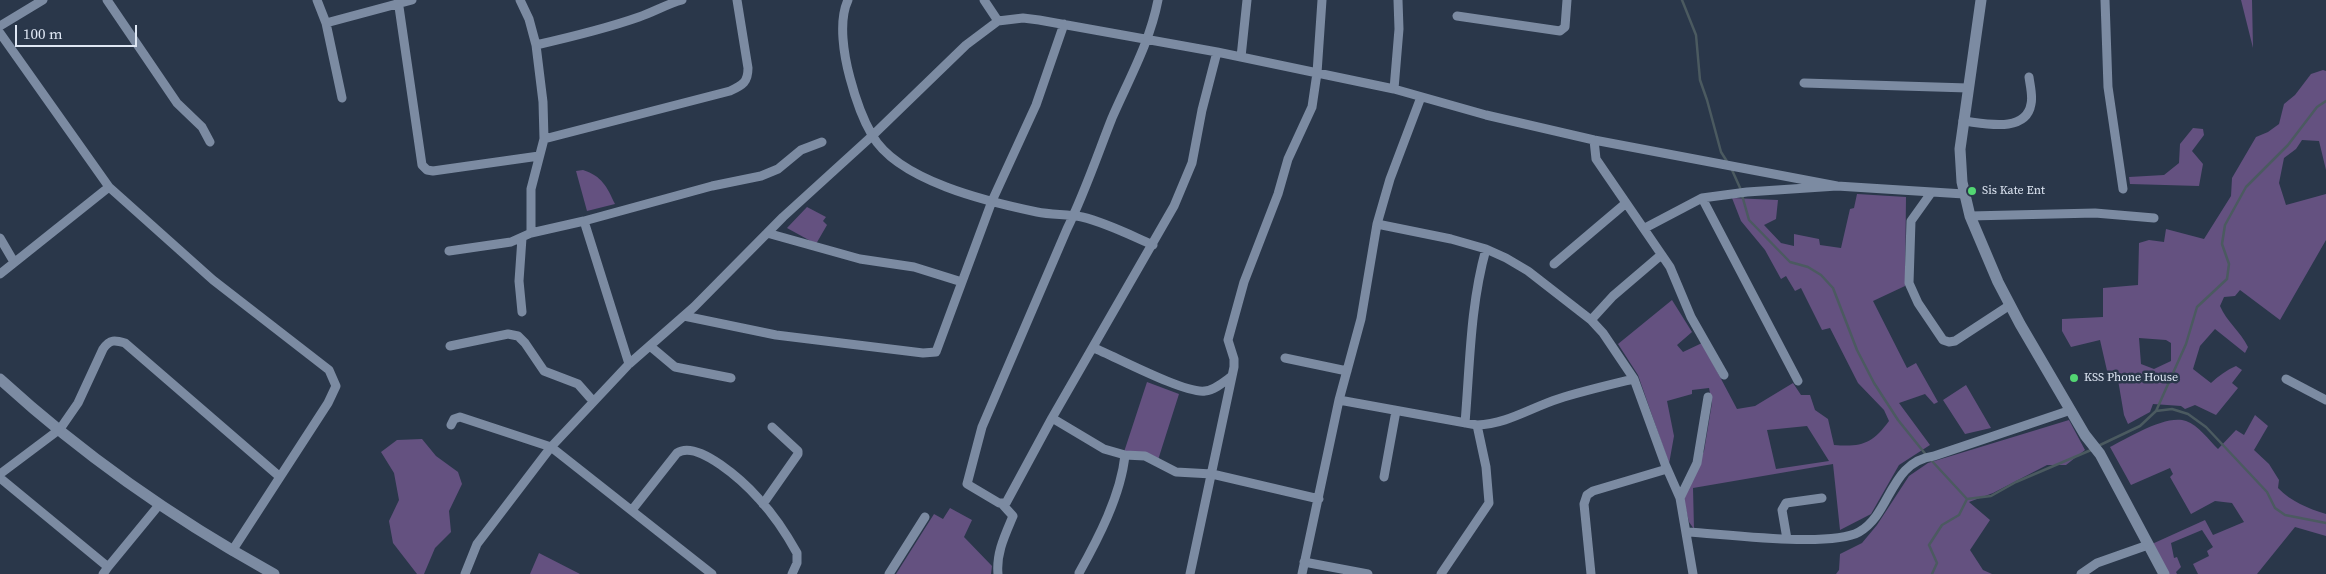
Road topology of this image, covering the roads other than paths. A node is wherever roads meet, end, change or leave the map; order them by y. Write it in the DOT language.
graph roads {
  1 [pos="43,0"];
  2 [pos="107,0"];
  3 [pos="317,0"];
  4 [pos="412,0"];
  5 [pos="520,0"];
  6 [pos="682,0"];
  7 [pos="737,0"];
  8 [pos="848,0"];
  9 [pos="984,0"];
  10 [pos="1158,0"];
  11 [pos="1247,0"];
  12 [pos="1322,0"];
  13 [pos="1398,0"];
  14 [pos="1567,0"];
  15 [pos="1981,0"];
  16 [pos="2105,0"];
  17 [pos="399,2"];
  18 [pos="668,2"];
  19 [pos="1457,16"];
  20 [pos="998,21"];
  21 [pos="326,23"];
  22 [pos="1064,24"];
  23 [pos="0,26"];
  24 [pos="0,33"];
  25 [pos="1148,38"];
  26 [pos="536,45"];
  27 [pos="1217,52"];
  28 [pos="1241,57"];
  29 [pos="1317,73"];
  30 [pos="2029,77"];
  31 [pos="1804,83"];
  32 [pos="1968,88"];
  33 [pos="1394,89"];
  34 [pos="1421,97"];
  35 [pos="342,98"];
  36 [pos="1963,121"];
  37 [pos="872,136"];
  38 [pos="544,139"];
  39 [pos="1594,140"];
  40 [pos="210,142"];
  41 [pos="822,142"];
  42 [pos="539,156"];
  43 [pos="1838,186"];
  44 [pos="109,187"];
  45 [pos="2123,189"];
  46 [pos="1931,193"];
  47 [pos="1964,194"];
  48 [pos="1702,198"];
  49 [pos="992,201"];
  50 [pos="1626,203"];
  51 [pos="1073,216"];
  52 [pos="1970,216"];
  53 [pos="2154,218"];
  54 [pos="584,222"];
  55 [pos="1377,224"];
  56 [pos="1645,228"];
  57 [pos="531,233"];
  58 [pos="767,233"];
  59 [pos="0,238"];
  60 [pos="522,238"];
  61 [pos="1153,245"];
  62 [pos="1486,249"];
  63 [pos="449,251"];
  64 [pos="1662,255"];
  65 [pos="14,262"];
  66 [pos="1554,264"];
  67 [pos="0,274"];
  68 [pos="962,282"];
  69 [pos="2010,305"];
  70 [pos="522,312"];
  71 [pos="684,316"];
  72 [pos="1591,320"];
  73 [pos="450,346"];
  74 [pos="650,346"];
  75 [pos="1094,348"];
  76 [pos="1285,358"];
  77 [pos="629,364"];
  78 [pos="1347,371"];
  79 [pos="1724,375"];
  80 [pos="1232,376"];
  81 [pos="731,378"];
  82 [pos="1634,379"];
  83 [pos="2286,379"];
  84 [pos="0,380"];
  85 [pos="1798,381"];
  86 [pos="1708,397"];
  87 [pos="1339,400"];
  88 [pos="2326,400"];
  89 [pos="593,401"];
  90 [pos="2071,410"];
  91 [pos="1396,411"];
  92 [pos="1052,418"];
  93 [pos="1465,423"];
  94 [pos="451,425"];
  95 [pos="1477,425"];
  96 [pos="772,427"];
  97 [pos="60,429"];
  98 [pos="551,447"];
  99 [pos="1125,455"];
  100 [pos="1667,469"];
  101 [pos="1212,474"];
  102 [pos="0,476"];
  103 [pos="280,477"];
  104 [pos="1384,477"];
  105 [pos="1680,498"];
  106 [pos="1822,498"];
  107 [pos="1319,499"];
  108 [pos="763,504"];
  109 [pos="159,505"];
  110 [pos="1003,505"];
  111 [pos="632,510"];
  112 [pos="925,518"];
  113 [pos="1688,532"];
  114 [pos="1787,539"];
  115 [pos="2148,545"];
  116 [pos="232,551"];
  117 [pos="1304,562"];
  118 [pos="105,571"];
  119 [pos="1079,573"];
  120 [pos="274,574"];
  121 [pos="465,574"];
  122 [pos="712,574"];
  123 [pos="792,574"];
  124 [pos="889,574"];
  125 [pos="998,574"];
  126 [pos="1190,574"];
  127 [pos="1302,574"];
  128 [pos="1368,574"];
  129 [pos="1441,574"];
  130 [pos="1591,574"];
  131 [pos="1693,574"];
  132 [pos="2080,574"];
  133 [pos="2164,574"];
  1 -- 23 [label="street"];
  2 -- 40 [label="street"];
  3 -- 21 [label="street"];
  4 -- 17 [label="street"];
  5 -- 26 [label="street"];
  6 -- 18 [label="street"];
  7 -- 38 [label="street"];
  8 -- 37 [label="street"];
  9 -- 20 [label="street"];
  10 -- 25 [label="street"];
  11 -- 28 [label="street"];
  12 -- 29 [label="street"];
  13 -- 33 [label="street"];
  14 -- 19 [label="street"];
  15 -- 32 [label="street"];
  16 -- 45 [label="street"];
  17 -- 21 [label="street"];
  17 -- 42 [label="street"];
  18 -- 26 [label="street"];
  20 -- 22 [label="street"];
  20 -- 37 [label="street"];
  21 -- 35 [label="street"];
  22 -- 25 [label="street"];
  22 -- 49 [label="street"];
  24 -- 44 [label="street"];
  25 -- 27 [label="street"];
  25 -- 51 [label="street"];
  26 -- 38 [label="street"];
  27 -- 28 [label="street"];
  27 -- 61 [label="street"];
  28 -- 29 [label="street"];
  29 -- 33 [label="street"];
  29 -- 80 [label="street"];
  30 -- 36 [label="street"];
  31 -- 32 [label="street"];
  32 -- 36 [label="street"];
  33 -- 34 [label="street"];
  34 -- 39 [label="street"];
  34 -- 55 [label="street"];
  36 -- 47 [label="street"];
  37 -- 49 [label="street"];
  37 -- 58 [label="street"];
  38 -- 42 [label="street"];
  39 -- 43 [label="street"];
  39 -- 50 [label="street"];
  41 -- 54 [label="street"];
  42 -- 57 [label="street"];
  43 -- 46 [label="street"];
  43 -- 48 [label="street"];
  44 -- 65 [label="street"];
  44 -- 103 [label="street"];
  46 -- 47 [label="street"];
  46 -- 69 [label="street"];
  47 -- 52 [label="street"];
  48 -- 56 [label="street"];
  48 -- 85 [label="street"];
  49 -- 51 [label="street"];
  49 -- 68 [label="street"];
  50 -- 56 [label="street"];
  50 -- 66 [label="street"];
  51 -- 61 [label="street"];
  51 -- 110 [label="street"];
  52 -- 53 [label="street"];
  52 -- 69 [label="street"];
  54 -- 57 [label="street"];
  54 -- 77 [label="street"];
  55 -- 62 [label="street"];
  55 -- 78 [label="street"];
  56 -- 64 [label="street"];
  57 -- 60 [label="street"];
  58 -- 68 [label="street"];
  58 -- 71 [label="street"];
  59 -- 65 [label="street"];
  60 -- 63 [label="street"];
  60 -- 70 [label="street"];
  61 -- 75 [label="street"];
  62 -- 72 [label="street"];
  62 -- 93 [label="street"];
  64 -- 72 [label="street"];
  64 -- 79 [label="street"];
  65 -- 67 [label="street"];
  68 -- 71 [label="street"];
  69 -- 90 [label="street"];
  71 -- 74 [label="street"];
  72 -- 82 [label="street"];
  73 -- 89 [label="street"];
  74 -- 77 [label="street"];
  74 -- 81 [label="street"];
  75 -- 80 [label="street"];
  75 -- 92 [label="street"];
  76 -- 78 [label="street"];
  77 -- 89 [label="street"];
  78 -- 87 [label="street"];
  80 -- 101 [label="street"];
  82 -- 95 [label="street"];
  82 -- 100 [label="street"];
  83 -- 88 [label="street"];
  84 -- 97 [label="street"];
  86 -- 105 [label="street"];
  87 -- 91 [label="street"];
  87 -- 107 [label="street"];
  89 -- 98 [label="street"];
  90 -- 114 [label="street"];
  90 -- 115 [label="street"];
  91 -- 93 [label="street"];
  91 -- 104 [label="street"];
  92 -- 99 [label="street"];
  92 -- 110 [label="street"];
  93 -- 95 [label="street"];
  94 -- 98 [label="street"];
  95 -- 129 [label="street"];
  96 -- 108 [label="street"];
  97 -- 102 [label="street"];
  97 -- 103 [label="street"];
  97 -- 109 [label="street"];
  98 -- 111 [label="street"];
  98 -- 121 [label="street"];
  99 -- 101 [label="street"];
  99 -- 119 [label="street"];
  100 -- 105 [label="street"];
  100 -- 130 [label="street"];
  101 -- 107 [label="street"];
  101 -- 126 [label="street"];
  102 -- 118 [label="street"];
  103 -- 116 [label="street"];
  105 -- 113 [label="street"];
  106 -- 114 [label="street"];
  107 -- 117 [label="street"];
  108 -- 111 [label="street"];
  108 -- 123 [label="street"];
  109 -- 116 [label="street"];
  109 -- 118 [label="street"];
  110 -- 125 [label="street"];
  111 -- 122 [label="street"];
  112 -- 124 [label="street"];
  113 -- 114 [label="street"];
  113 -- 131 [label="street"];
  115 -- 132 [label="street"];
  115 -- 133 [label="street"];
  116 -- 120 [label="street"];
  117 -- 127 [label="street"];
  117 -- 128 [label="street"];
}
